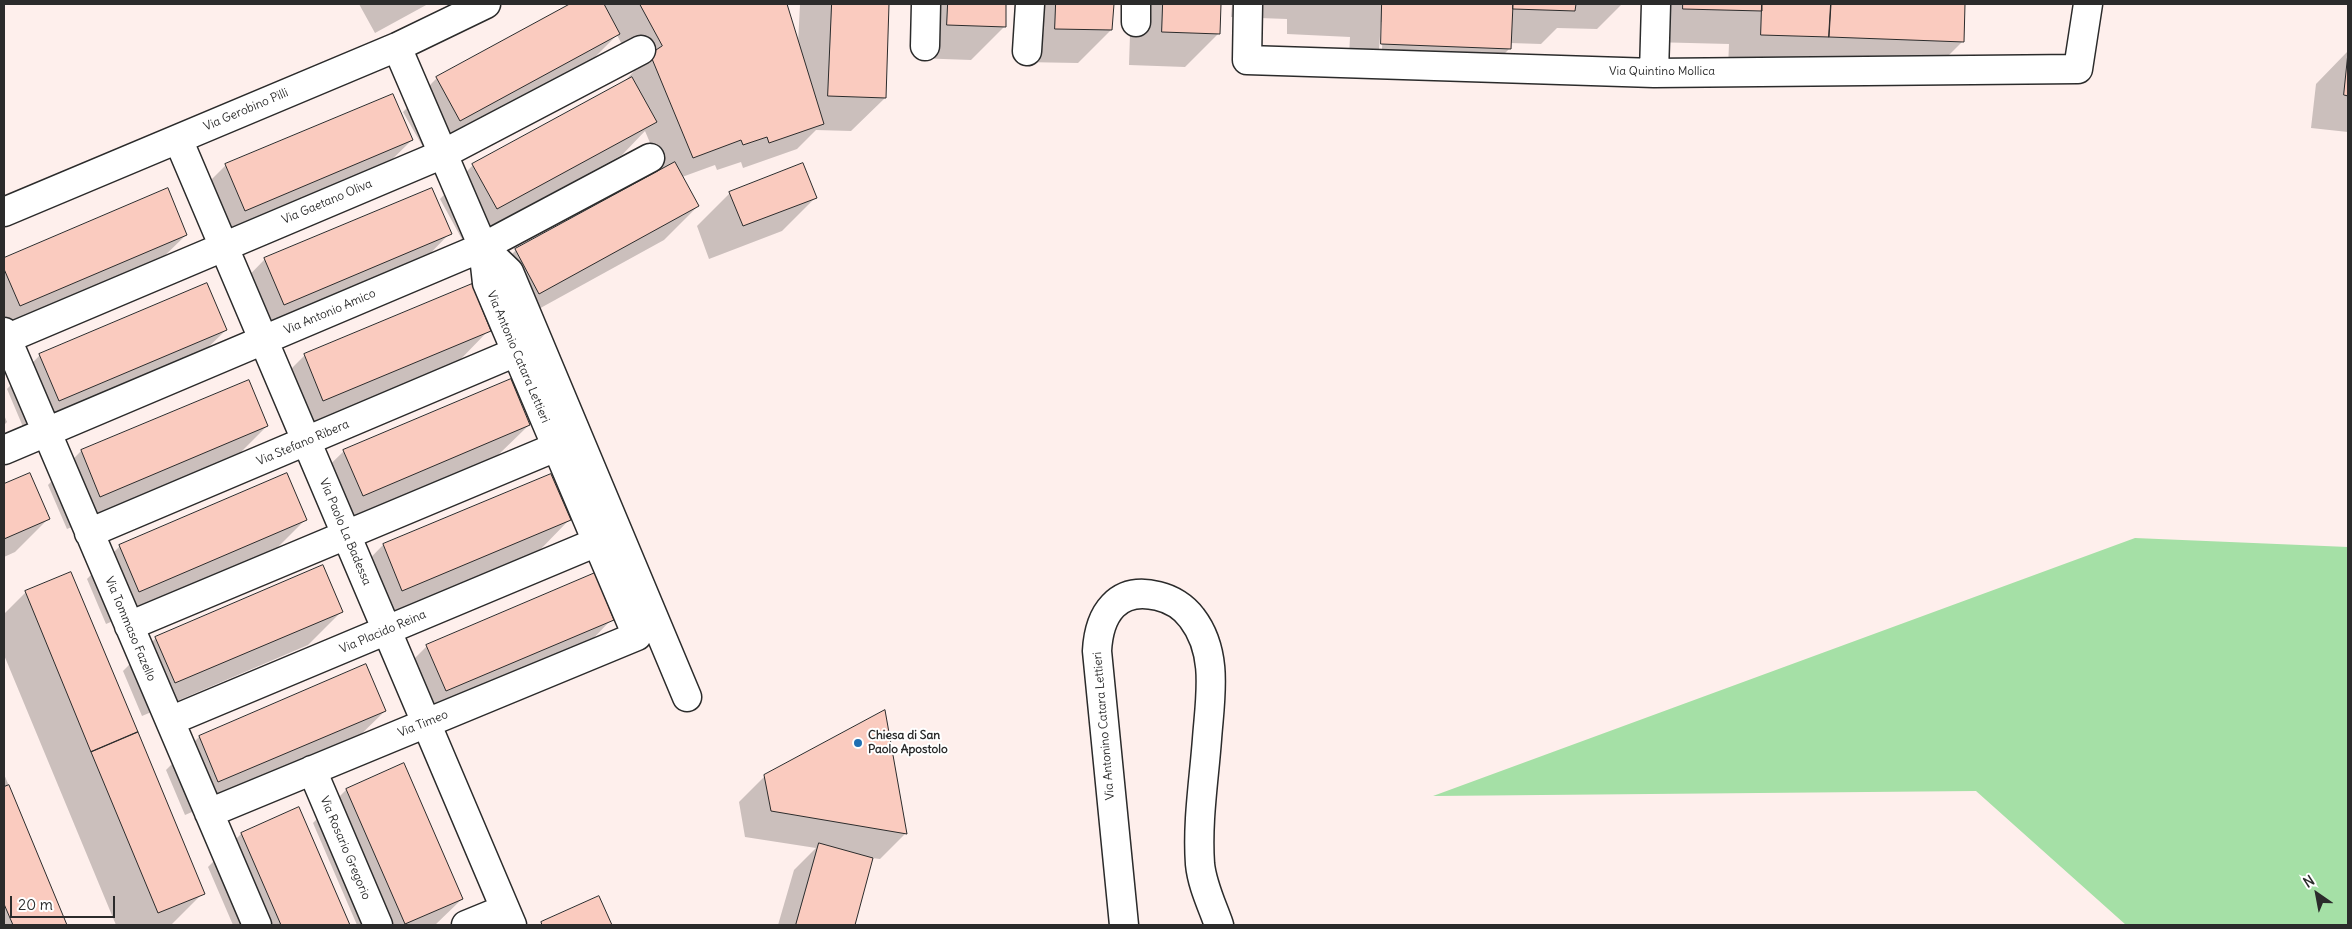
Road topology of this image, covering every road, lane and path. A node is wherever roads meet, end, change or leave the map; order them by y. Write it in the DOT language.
graph roads {
  1 [pos="486,4"];
  2 [pos="926,4"];
  3 [pos="1030,4"];
  4 [pos="1248,4"];
  5 [pos="1656,4"];
  6 [pos="2088,4"];
  7 [pos="925,46"];
  8 [pos="397,47"];
  9 [pos="641,50"];
  10 [pos="1027,51"];
  11 [pos="1654,73"];
  12 [pos="178,139"];
  13 [pos="443,154"];
  14 [pos="650,158"];
  15 [pos="4,212"];
  16 [pos="223,245"];
  17 [pos="483,247"];
  18 [pos="5,335"];
  19 [pos="263,340"];
  20 [pos="516,352"];
  21 [pos="47,432"];
  22 [pos="306,441"];
  23 [pos="556,447"];
  24 [pos="4,450"];
  25 [pos="89,533"];
  26 [pos="346,535"];
  27 [pos="597,542"];
  28 [pos="129,626"];
  29 [pos="387,631"];
  30 [pos="637,636"];
  31 [pos="687,697"];
  32 [pos="170,722"];
  33 [pos="426,723"];
  34 [pos="312,770"];
  35 [pos="209,813"];
  36 [pos="508,917"];
  37 [pos="256,925"];
  38 [pos="378,925"];
  39 [pos="466,925"];
  40 [pos="1124,925"];
  41 [pos="1219,925"];
  1 -- 8 [label="street, Via Gerobino Pilli"];
  2 -- 7 [label="street"];
  3 -- 10 [label="street"];
  4 -- 11 [label="street, Via Quintino Mollica"];
  5 -- 11 [label="street"];
  6 -- 11 [label="street, Via Quintino Mollica"];
  8 -- 12 [label="street, Via Gerobino Pilli"];
  8 -- 13 [label="street, Via Antonio Catara Lettieri"];
  9 -- 13 [label="street, Via Gaetano Oliva"];
  12 -- 15 [label="street, Via Gerobino Pilli"];
  12 -- 16 [label="street, Via Paolo La Badessa"];
  13 -- 16 [label="street, Via Gaetano Oliva"];
  13 -- 17 [label="street, Via Antonio Catara Lettieri"];
  14 -- 17 [label="street, Via Antonio Amico"];
  16 -- 18 [label="street, Via Gaetano Oliva"];
  16 -- 19 [label="street, Via Paolo La Badessa"];
  17 -- 19 [label="street, Via Antonio Amico"];
  17 -- 20 [label="street, Via Antonio Catara Lettieri"];
  17 -- 31 [label="street"];
  18 -- 21 [label="street, Via Tommaso Fazello"];
  19 -- 21 [label="street, Via Antonio Amico"];
  19 -- 22 [label="street, Via Paolo La Badessa"];
  20 -- 22 [label="street, Via Stefano Ribera"];
  20 -- 23 [label="street, Via Antonio Catara Lettieri"];
  21 -- 24 [label="street, Via Antonio Amico"];
  21 -- 25 [label="street, Via Tommaso Fazello"];
  22 -- 25 [label="street, Via Stefano Ribera"];
  22 -- 26 [label="street, Via Paolo La Badessa"];
  23 -- 26 [label="street"];
  23 -- 27 [label="street, Via Antonio Catara Lettieri"];
  25 -- 28 [label="street, Via Tommaso Fazello"];
  26 -- 28 [label="street"];
  26 -- 29 [label="street, Via Paolo La Badessa"];
  27 -- 29 [label="street, Via Placido Reina"];
  27 -- 30 [label="street, Via Antonio Catara Lettieri"];
  28 -- 32 [label="street, Via Tommaso Fazello"];
  29 -- 32 [label="street, Via Placido Reina"];
  29 -- 33 [label="street, Via Paolo La Badessa"];
  30 -- 33 [label="street, Via Timeo"];
  32 -- 35 [label="street, Via Tommaso Fazello"];
  33 -- 34 [label="street, Via Timeo"];
  33 -- 36 [label="street, Via Paolo La Badessa"];
  34 -- 35 [label="street, Via Timeo"];
  34 -- 38 [label="street, Via Rosario Gregorio"];
  35 -- 37 [label="street, Via Tommaso Fazello"];
  36 -- 39 [label="street"];
  40 -- 41 [label="street, Via Antonino Catara Lettieri"];
}
